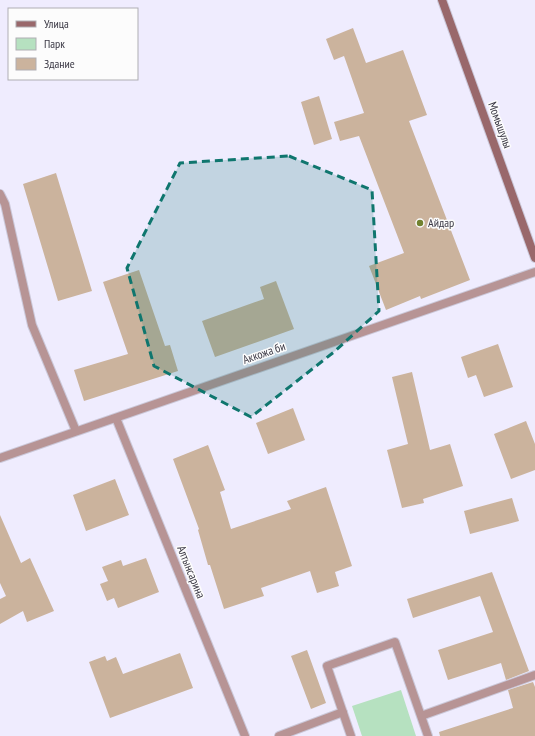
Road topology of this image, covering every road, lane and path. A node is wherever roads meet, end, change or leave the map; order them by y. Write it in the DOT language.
graph roads {
  1 [pos="442,0"];
  2 [pos="0,194"];
  3 [pos="535,258"];
  4 [pos="535,272"];
  5 [pos="116,418"];
  6 [pos="76,431"];
  7 [pos="0,458"];
  8 [pos="535,675"];
  9 [pos="343,712"];
  10 [pos="421,716"];
  11 [pos="245,736"];
  12 [pos="279,736"];
  13 [pos="351,736"];
  14 [pos="428,736"];
  1 -- 3 [label="main road, Момышулы"];
  2 -- 6 [label="street"];
  4 -- 5 [label="street, Аккожа би"];
  5 -- 6 [label="street, Аккожа би"];
  5 -- 11 [label="street, Алтынсарина"];
  6 -- 7 [label="street, Аккожа би"];
  8 -- 10 [label="street"];
  9 -- 10 [label="street"];
  9 -- 12 [label="street"];
  9 -- 13 [label="street"];
  10 -- 14 [label="street"];
}
